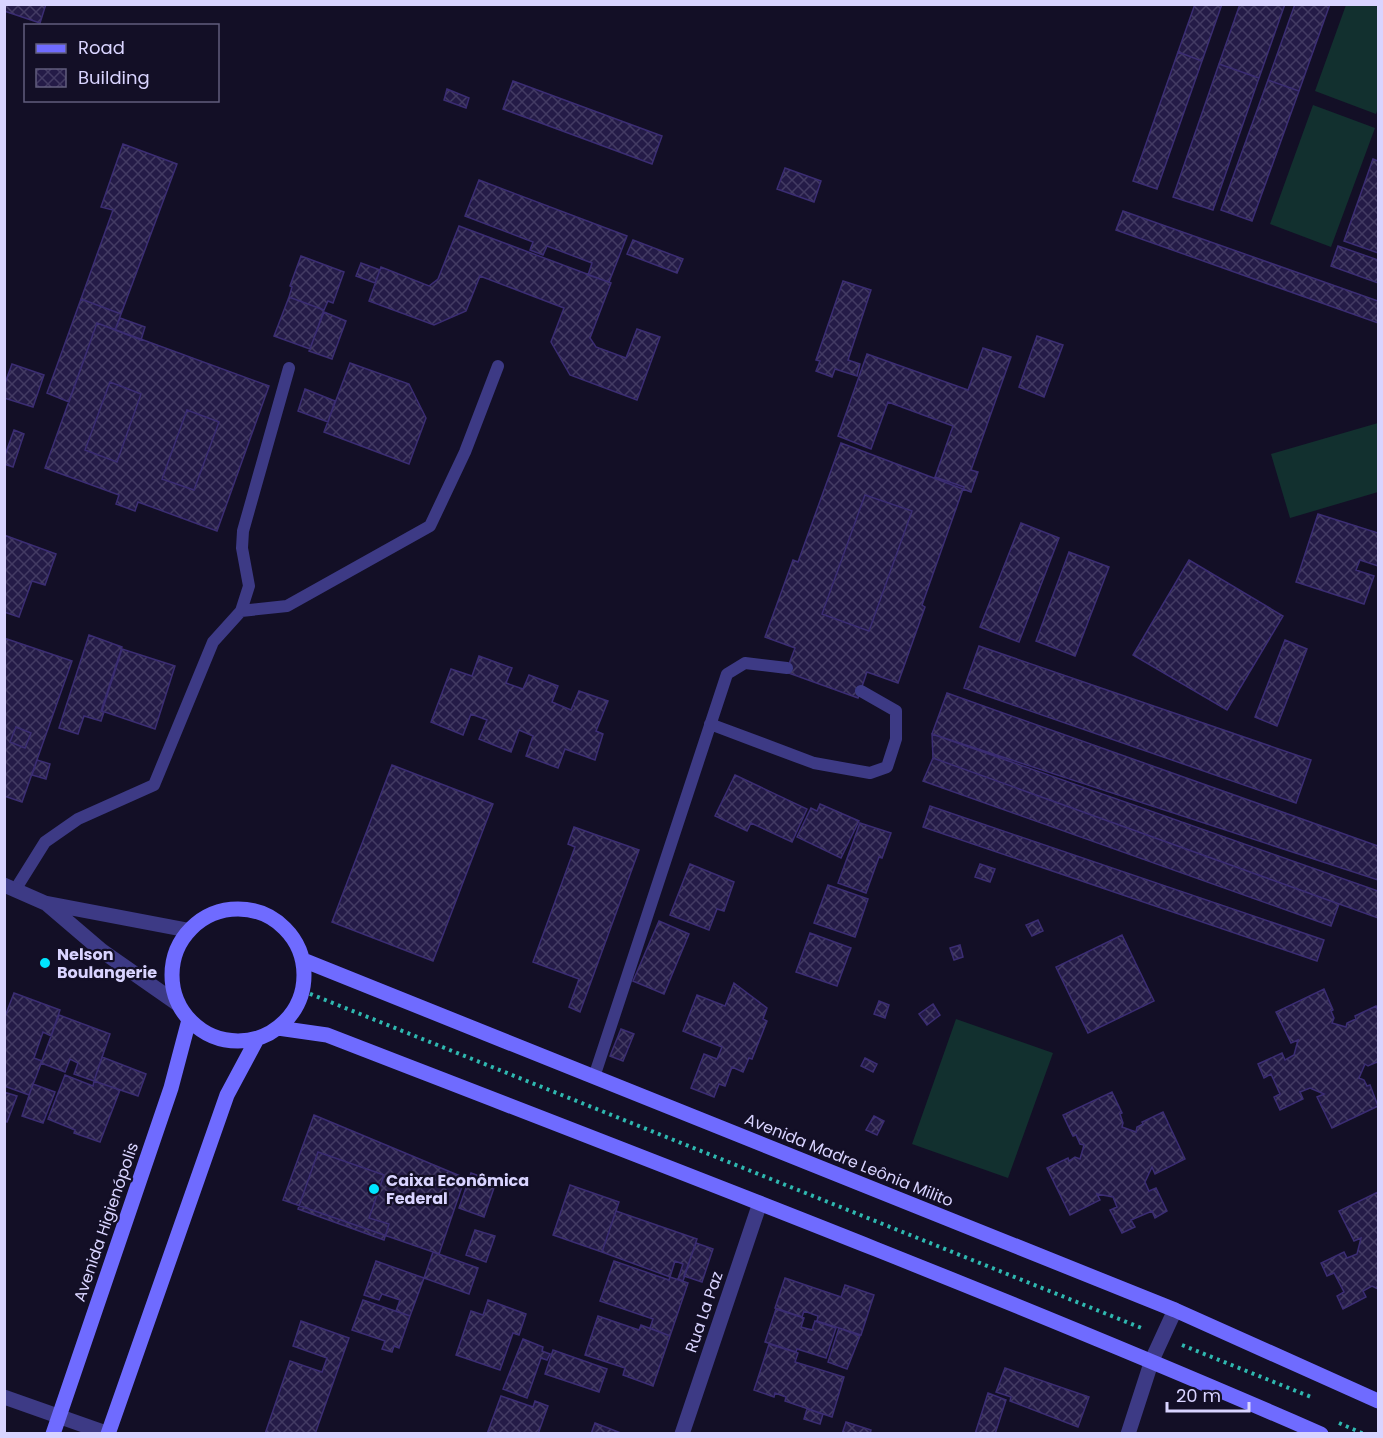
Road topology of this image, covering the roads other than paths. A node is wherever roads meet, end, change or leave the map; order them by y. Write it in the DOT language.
graph roads {
  1 [pos="498,366"];
  2 [pos="289,368"];
  3 [pos="241,611"];
  4 [pos="787,668"];
  5 [pos="861,691"];
  6 [pos="710,724"];
  7 [pos="10,888"];
  8 [pos="45,903"];
  9 [pos="187,930"];
  10 [pos="303,960"];
  11 [pos="178,1004"];
  12 [pos="189,1020"];
  13 [pos="278,1028"];
  14 [pos="257,1039"];
  15 [pos="594,1077"];
  16 [pos="760,1203"];
  17 [pos="1175,1310"];
  18 [pos="1152,1360"];
  19 [pos="4,1397"];
  20 [pos="1378,1401"];
  21 [pos="59,1415"];
  22 [pos="53,1434"];
  23 [pos="108,1434"];
  24 [pos="682,1434"];
  25 [pos="1128,1434"];
  26 [pos="1321,1434"];
  1 -- 3 [label="lane"];
  2 -- 3 [label="lane"];
  3 -- 7 [label="lane"];
  4 -- 6 [label="lane"];
  5 -- 6 [label="lane"];
  6 -- 15 [label="lane"];
  7 -- 8 [label="street"];
  8 -- 9 [label="street"];
  8 -- 11 [label="street"];
  9 -- 10 [label="main road"];
  9 -- 11 [label="main road"];
  10 -- 13 [label="main road"];
  10 -- 15 [label="main road, Avenida Madre Leônia Milito"];
  11 -- 12 [label="main road"];
  12 -- 14 [label="main road"];
  12 -- 21 [label="main road, Avenida Higienópolis"];
  13 -- 14 [label="main road"];
  13 -- 16 [label="main road"];
  14 -- 23 [label="main road"];
  15 -- 17 [label="main road, Avenida Madre Leônia Milito"];
  16 -- 18 [label="main road"];
  16 -- 24 [label="street, Rua La Paz"];
  17 -- 18 [label="street"];
  17 -- 20 [label="main road, Avenida Madre Leônia Milito"];
  18 -- 25 [label="street"];
  18 -- 26 [label="main road"];
  19 -- 21 [label="street"];
  21 -- 22 [label="main road, Avenida Higienópolis"];
  21 -- 23 [label="street"];
}
